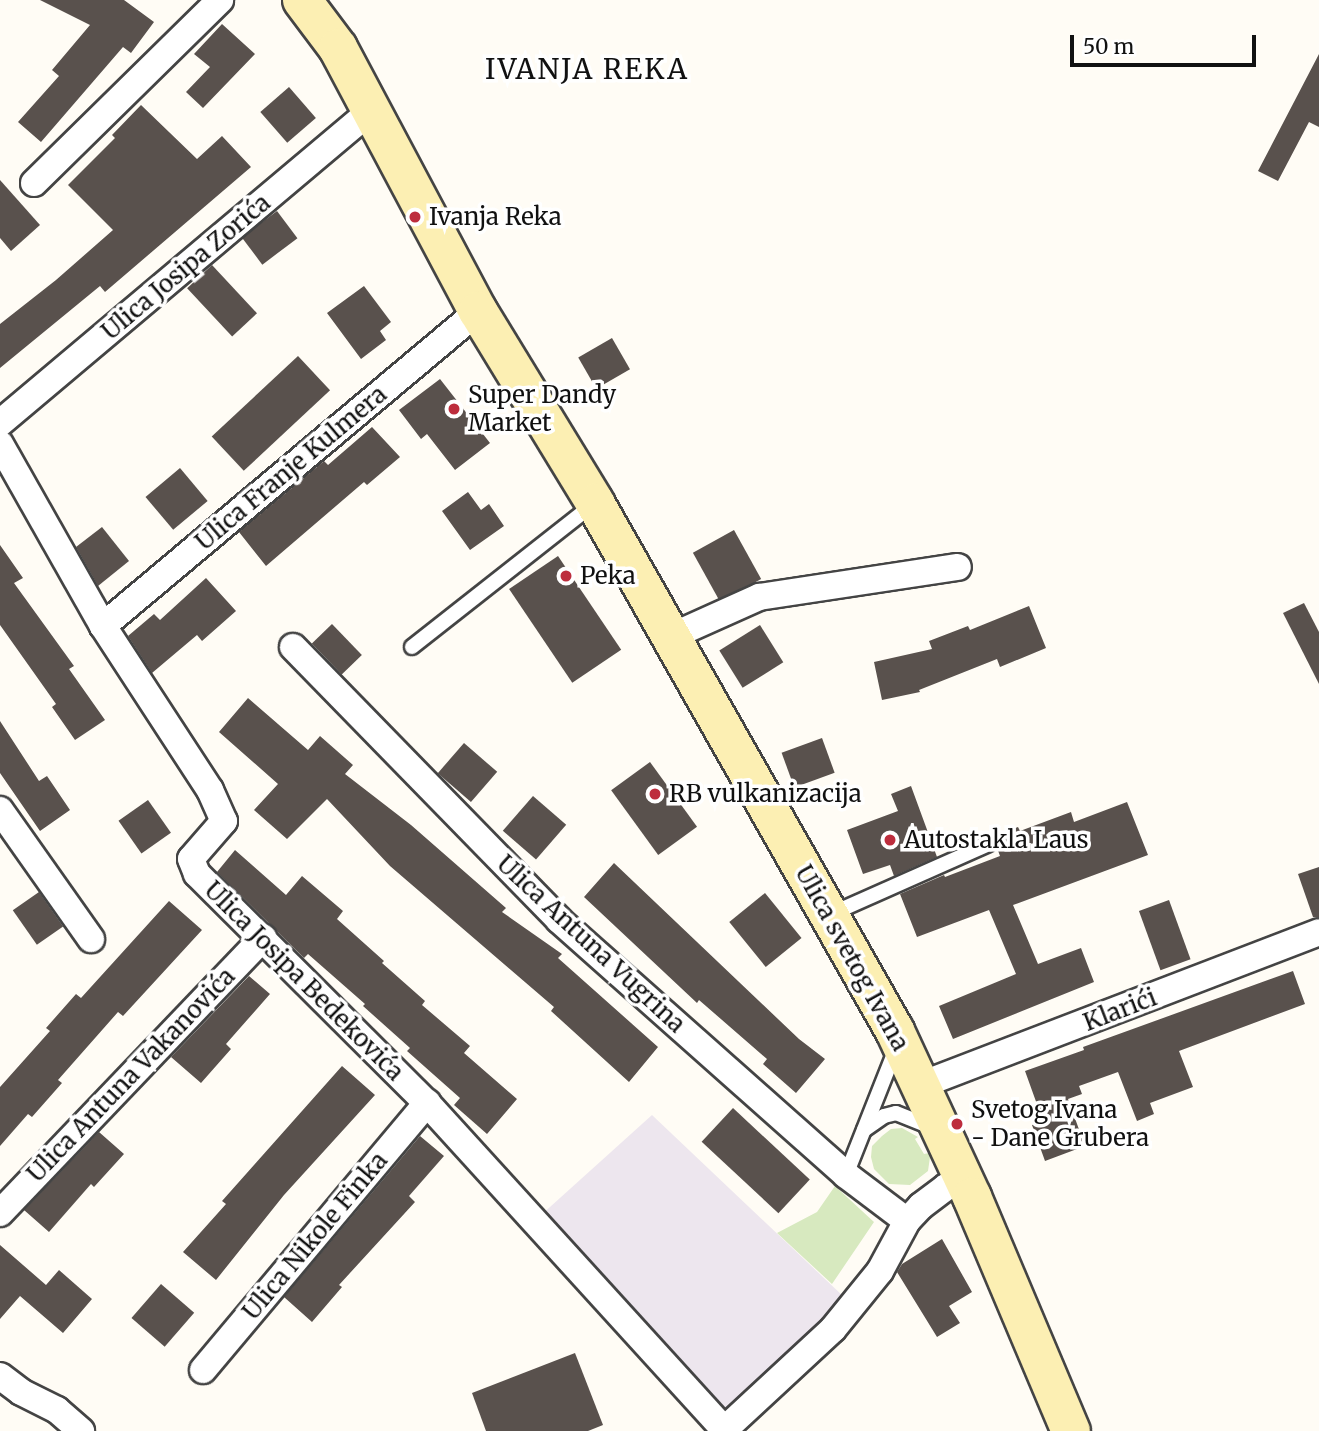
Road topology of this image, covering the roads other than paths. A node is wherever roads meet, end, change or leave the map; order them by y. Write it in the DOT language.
graph roads {
  1 [pos="220,0"];
  2 [pos="302,0"];
  3 [pos="371,111"];
  4 [pos="34,183"];
  5 [pos="478,311"];
  6 [pos="0,423"];
  7 [pos="0,443"];
  8 [pos="595,503"];
  9 [pos="958,567"];
  10 [pos="103,626"];
  11 [pos="670,637"];
  12 [pos="293,647"];
  13 [pos="412,647"];
  14 [pos="0,810"];
  15 [pos="987,845"];
  16 [pos="830,915"];
  17 [pos="1319,932"];
  18 [pos="263,938"];
  19 [pos="90,939"];
  20 [pos="898,1037"];
  21 [pos="920,1085"];
  22 [pos="428,1103"];
  23 [pos="864,1131"];
  24 [pos="943,1135"];
  25 [pos="846,1175"];
  26 [pos="963,1178"];
  27 [pos="0,1213"];
  28 [pos="907,1221"];
  29 [pos="203,1370"];
  30 [pos="0,1376"];
  31 [pos="724,1430"];
  32 [pos="81,1431"];
  33 [pos="1071,1431"];
  1 -- 4 [label="street"];
  2 -- 3 [label="street, Ulica svetog Ivana"];
  3 -- 5 [label="street, Ulica svetog Ivana"];
  3 -- 6 [label="street, Ulica Josipa Zorića"];
  5 -- 8 [label="street, Ulica svetog Ivana"];
  5 -- 10 [label="street, Ulica Franje Kulmera"];
  7 -- 10 [label="street, Ulica Josipa Bedekovića"];
  8 -- 11 [label="street, Ulica svetog Ivana"];
  8 -- 13 [label="lane"];
  9 -- 11 [label="street"];
  10 -- 18 [label="street, Ulica Josipa Bedekovića"];
  11 -- 16 [label="street, Ulica svetog Ivana"];
  12 -- 25 [label="street, Ulica Antuna Vugrina"];
  14 -- 19 [label="street"];
  15 -- 16 [label="lane"];
  16 -- 20 [label="street, Ulica svetog Ivana"];
  17 -- 21 [label="street, Klarići"];
  18 -- 22 [label="street, Ulica Josipa Bedekovića"];
  18 -- 27 [label="street, Ulica Antuna Vakanovića"];
  20 -- 21 [label="street, Ulica svetog Ivana"];
  20 -- 23 [label="lane"];
  21 -- 24 [label="street, Ulica svetog Ivana"];
  22 -- 29 [label="street, Ulica Nikole Finka"];
  22 -- 31 [label="street, Ulica Josipa Bedekovića"];
  23 -- 24 [label="lane"];
  23 -- 25 [label="lane"];
  24 -- 26 [label="street, Ulica svetog Ivana"];
  25 -- 28 [label="street, Ulica Antuna Vugrina"];
  26 -- 28 [label="street"];
  26 -- 33 [label="street, Ulica svetog Ivana"];
  28 -- 31 [label="street"];
  30 -- 32 [label="street"];
}
